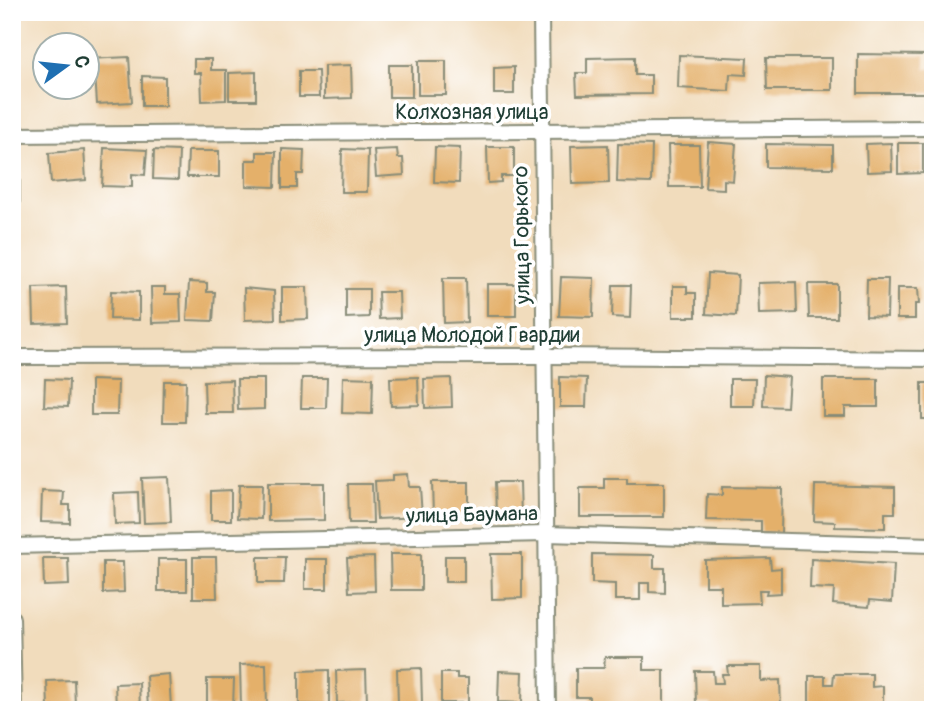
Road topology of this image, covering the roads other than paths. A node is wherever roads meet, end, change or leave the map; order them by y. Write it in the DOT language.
graph roads {
  1 [pos="541,12"];
  2 [pos="12,110"];
  3 [pos="933,128"];
  4 [pos="541,133"];
  5 [pos="13,135"];
  6 [pos="12,245"];
  7 [pos="546,356"];
  8 [pos="12,357"];
  9 [pos="933,359"];
  10 [pos="546,534"];
  11 [pos="933,545"];
  12 [pos="12,546"];
  13 [pos="12,618"];
  14 [pos="14,710"];
  15 [pos="548,710"];
  1 -- 4 [label="street, улица Горького"];
  2 -- 5 [label="street"];
  3 -- 4 [label="street, Колхозная улица"];
  4 -- 5 [label="street, Колхозная улица"];
  4 -- 7 [label="street, улица Горького"];
  5 -- 6 [label="street"];
  7 -- 8 [label="street, улица Молодой Гвардии"];
  7 -- 9 [label="street, улица Молодой Гвардии"];
  7 -- 10 [label="street, улица Горького"];
  10 -- 11 [label="street, улица Баумана"];
  10 -- 12 [label="street, улица Баумана"];
  10 -- 15 [label="street, улица Горького"];
  13 -- 14 [label="street"];
}
